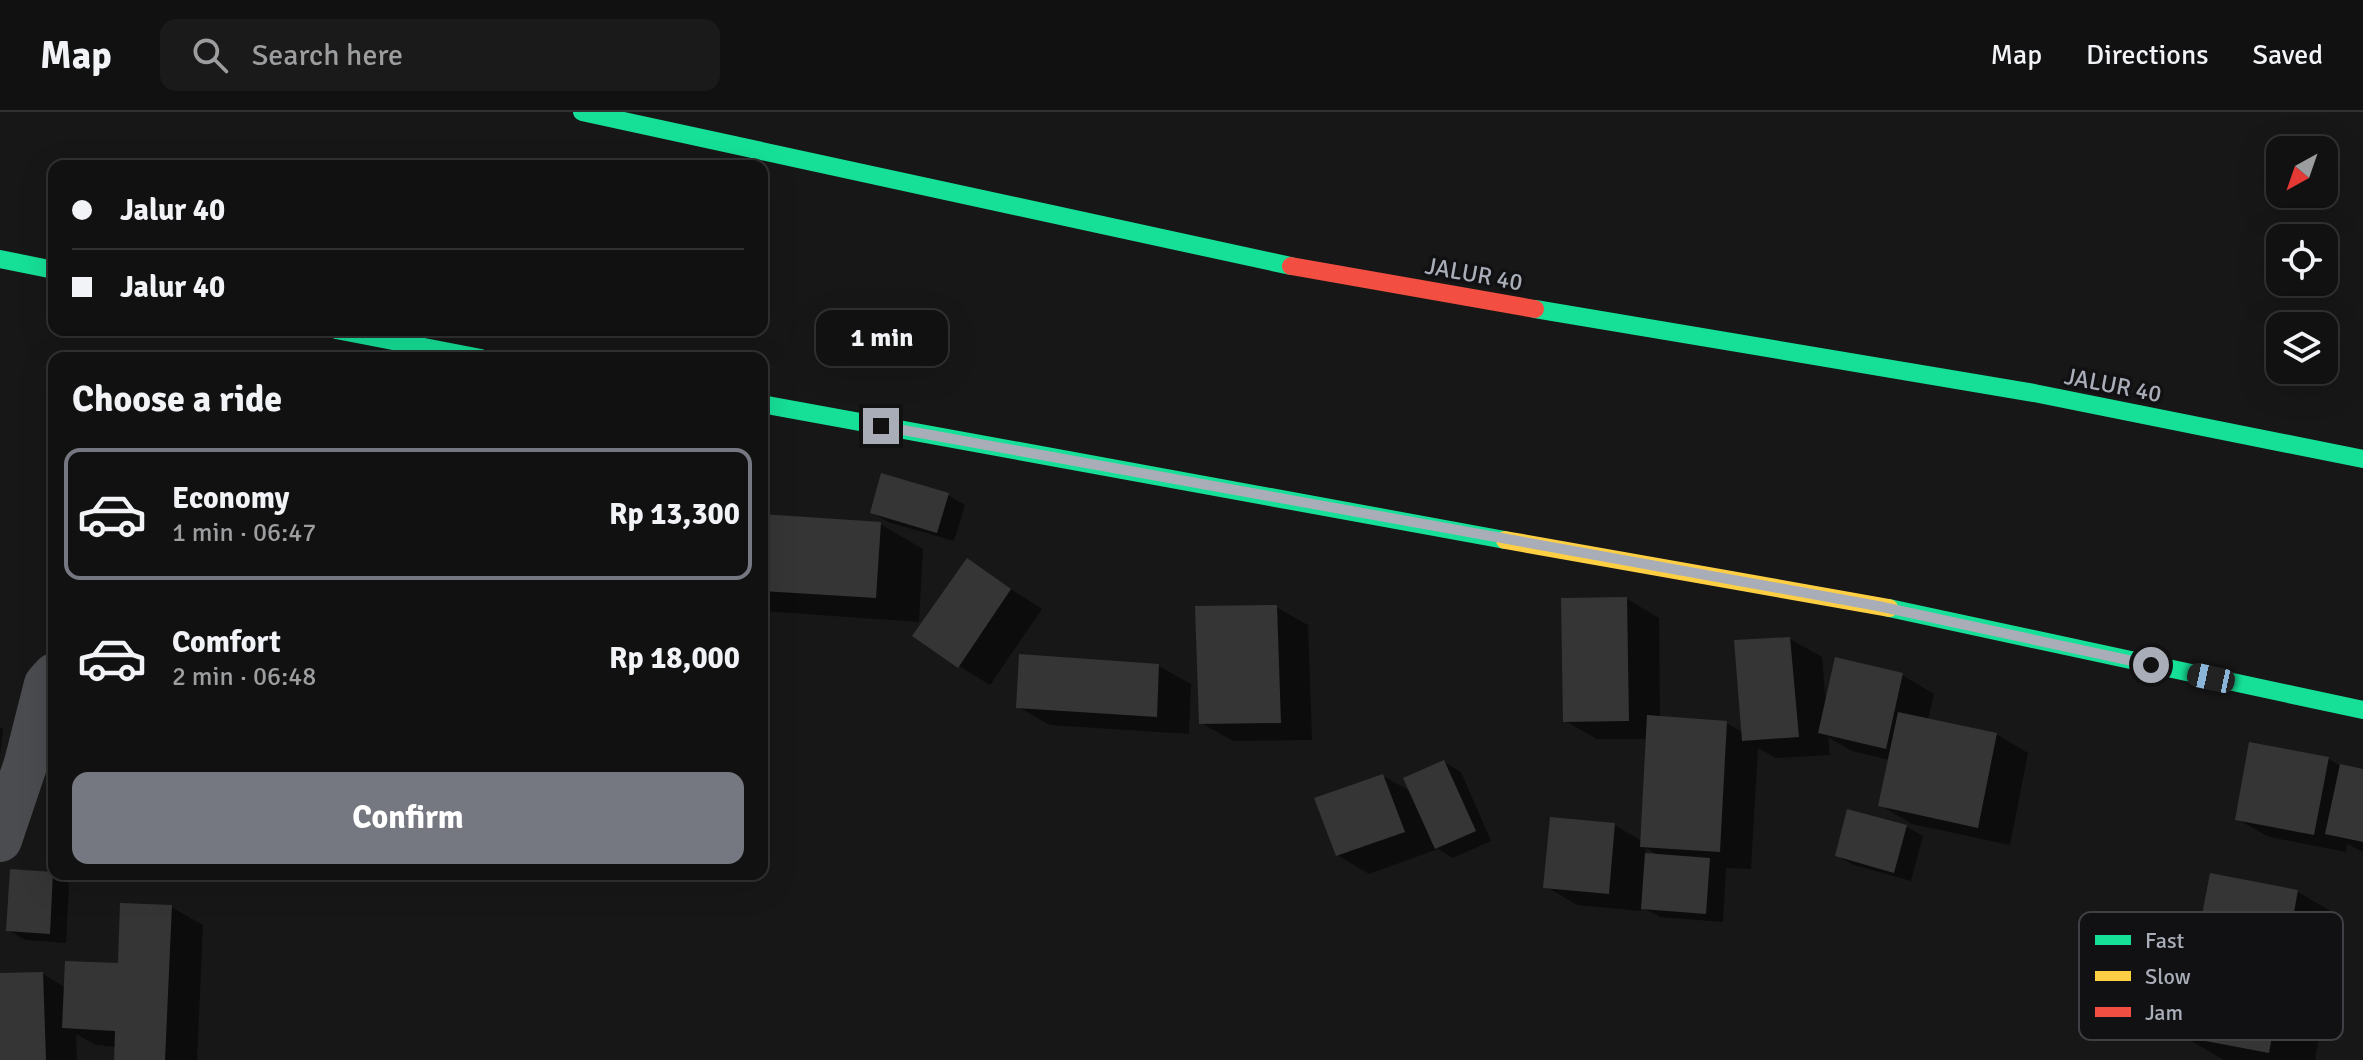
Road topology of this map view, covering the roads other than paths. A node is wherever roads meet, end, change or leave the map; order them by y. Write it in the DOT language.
graph roads {
  1 [pos="582,112"];
  2 [pos="0,259"];
  3 [pos="48,269"];
  4 [pos="359,336"];
  5 [pos="420,352"];
  6 [pos="768,405"];
  7 [pos="2363,459"];
  8 [pos="48,682"];
  9 [pos="2363,710"];
  10 [pos="0,840"];
  1 -- 7 [label="highway, JALUR 40"];
  2 -- 3 [label="highway"];
  4 -- 5 [label="highway"];
  6 -- 9 [label="highway"];
  8 -- 10 [label="street"];
}
